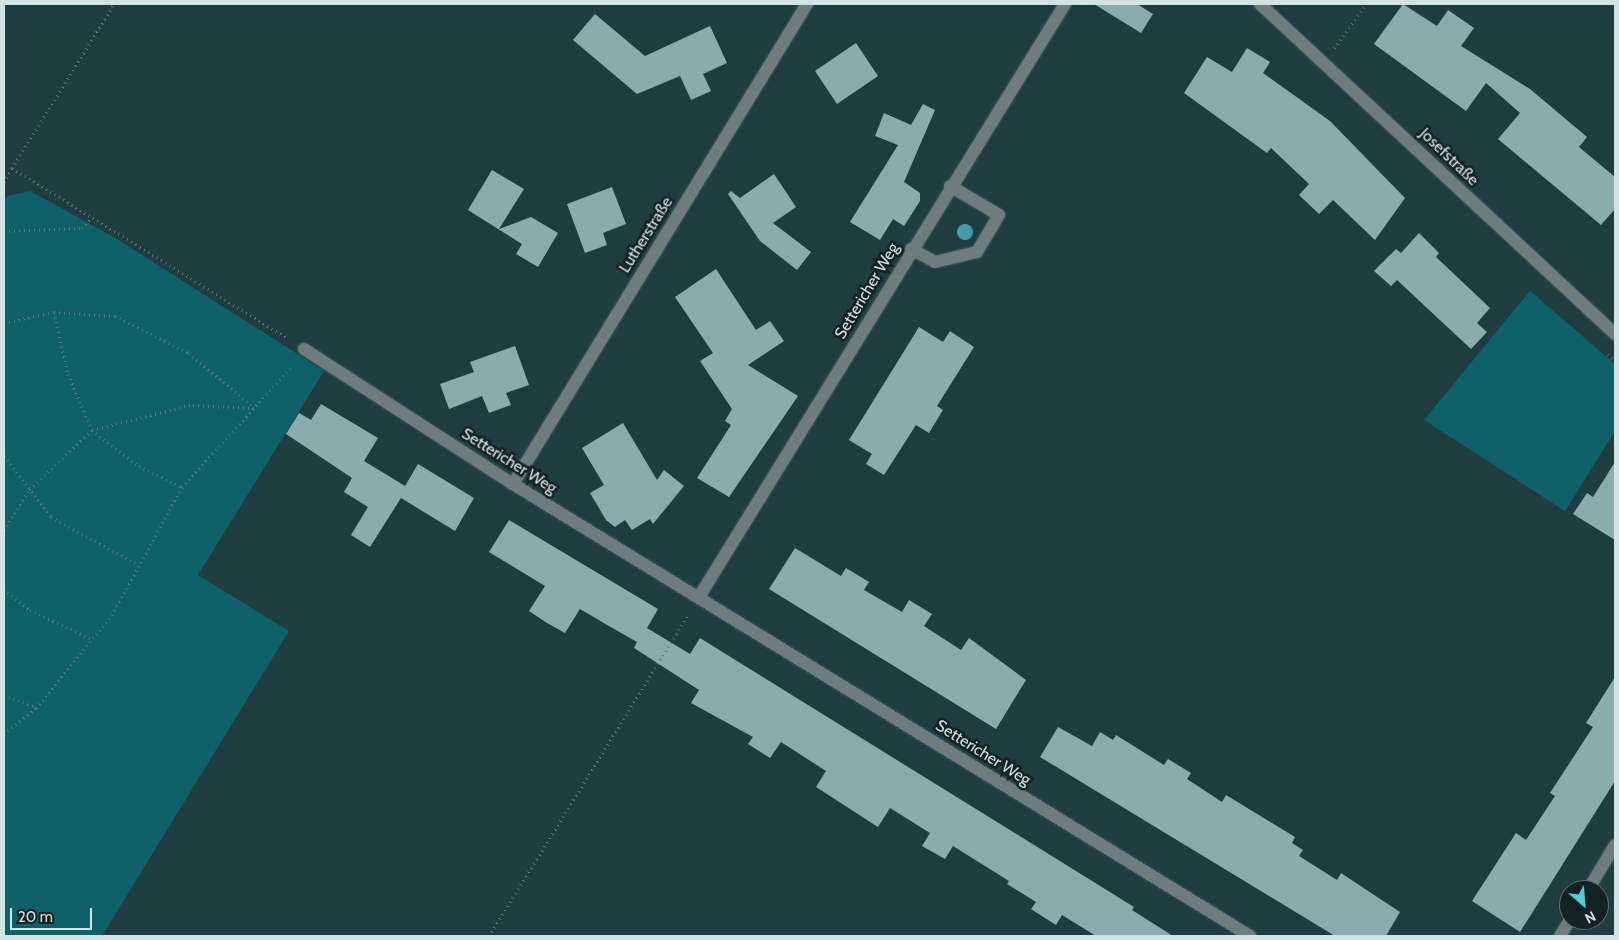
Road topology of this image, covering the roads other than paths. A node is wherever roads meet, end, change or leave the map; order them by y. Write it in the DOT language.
graph roads {
  1 [pos="807,4"];
  2 [pos="1065,4"];
  3 [pos="1260,4"];
  4 [pos="950,186"];
  5 [pos="912,249"];
  6 [pos="1615,334"];
  7 [pos="304,348"];
  8 [pos="513,484"];
  9 [pos="699,597"];
  10 [pos="1615,846"];
  11 [pos="1594,880"];
  12 [pos="1250,936"];
  1 -- 8 [label="street, Lutherstraße"];
  2 -- 4 [label="street, Settericher Weg"];
  3 -- 6 [label="street, Josefstraße"];
  4 -- 5 [label="street, Settericher Weg"];
  4 -- 5 [label="street"];
  5 -- 9 [label="street, Settericher Weg"];
  7 -- 8 [label="street, Settericher Weg"];
  8 -- 9 [label="street, Settericher Weg"];
  9 -- 12 [label="street, Settericher Weg"];
  10 -- 11 [label="street"];
}
